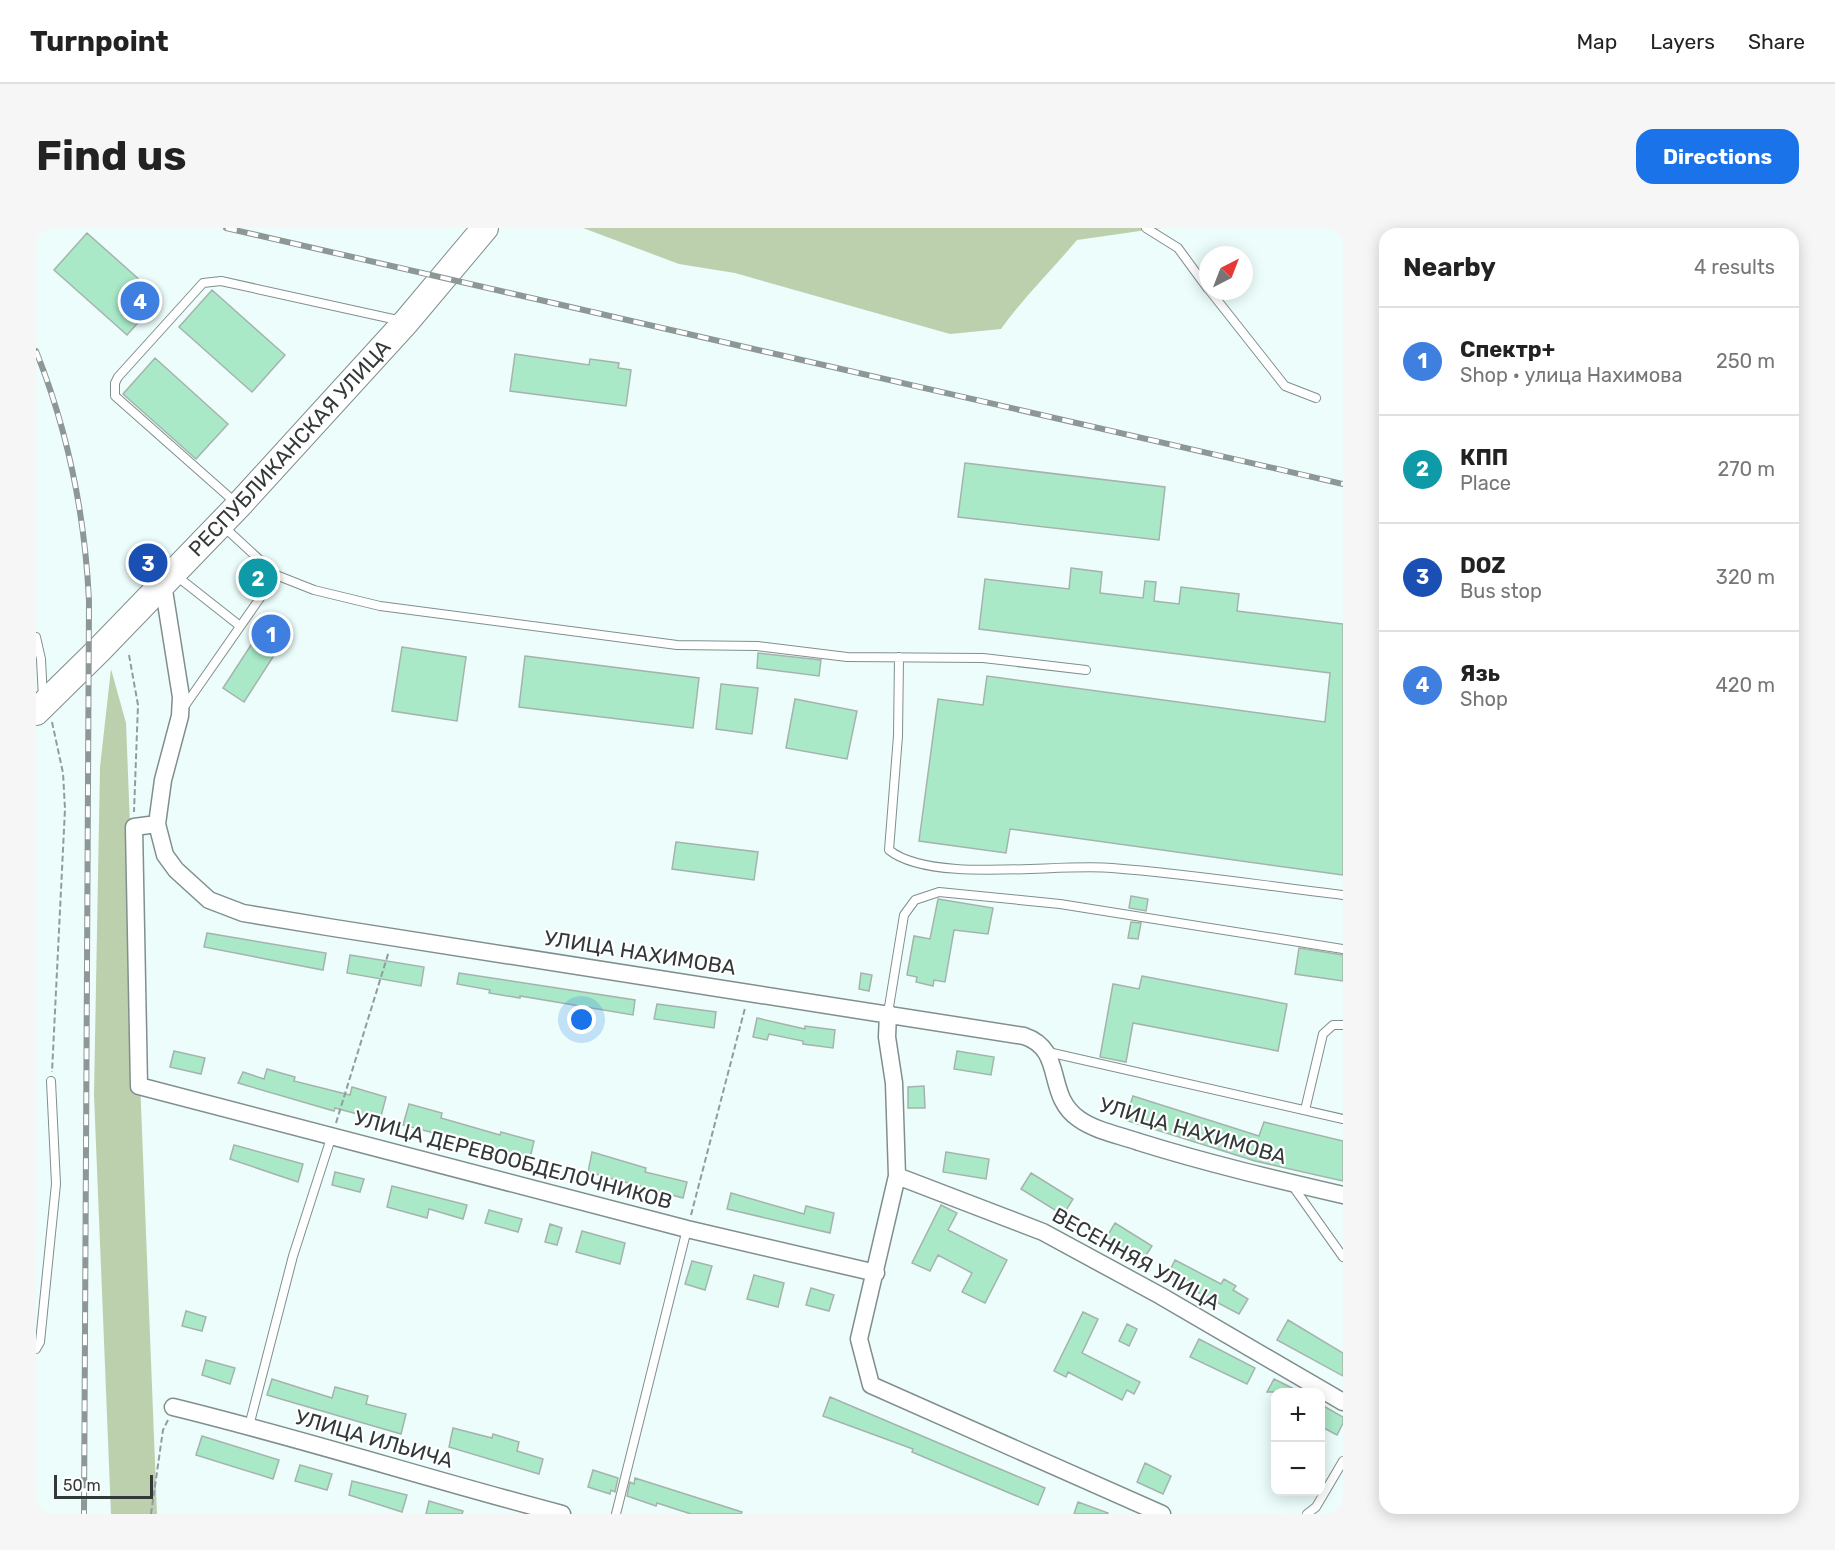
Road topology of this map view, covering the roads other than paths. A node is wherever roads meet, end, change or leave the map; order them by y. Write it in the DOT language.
graph roads {
  1 [pos="484,228"];
  2 [pos="1146,228"];
  3 [pos="1199,276"];
  4 [pos="1217,300"];
  5 [pos="406,322"];
  6 [pos="1316,398"];
  7 [pos="239,505"];
  8 [pos="221,524"];
  9 [pos="276,575"];
  10 [pos="168,579"];
  11 [pos="240,626"];
  12 [pos="36,638"];
  13 [pos="899,657"];
  14 [pos="1086,670"];
  15 [pos="39,707"];
  16 [pos="180,716"];
  17 [pos="157,824"];
  18 [pos="1343,895"];
  19 [pos="1343,949"];
  20 [pos="888,1012"];
  21 [pos="1343,1025"];
  22 [pos="1048,1052"];
  23 [pos="51,1081"];
  24 [pos="1305,1110"];
  25 [pos="1343,1119"];
  26 [pos="332,1135"];
  27 [pos="897,1176"];
  28 [pos="1290,1182"];
  29 [pos="1343,1195"];
  30 [pos="687,1229"];
  31 [pos="1343,1257"];
  32 [pos="876,1273"];
  33 [pos="36,1349"];
  34 [pos="1343,1402"];
  35 [pos="173,1407"];
  36 [pos="249,1426"];
  37 [pos="1343,1461"];
  38 [pos="562,1514"];
  39 [pos="616,1514"];
  40 [pos="1162,1514"];
  41 [pos="1307,1514"];
  1 -- 5 [label="main road, РЕСПУБЛИКАНСКАЯ УЛИЦА"];
  2 -- 3 [label="lane"];
  4 -- 6 [label="lane"];
  5 -- 7 [label="main road, РЕСПУБЛИКАНСКАЯ УЛИЦА"];
  5 -- 7 [label="lane"];
  7 -- 8 [label="main road, РЕСПУБЛИКАНСКАЯ УЛИЦА"];
  8 -- 9 [label="lane"];
  8 -- 10 [label="main road, РЕСПУБЛИКАНСКАЯ УЛИЦА"];
  9 -- 11 [label="lane"];
  9 -- 13 [label="lane"];
  10 -- 11 [label="lane"];
  10 -- 15 [label="main road, РЕСПУБЛИКАНСКАЯ УЛИЦА"];
  10 -- 16 [label="street, УЛИЦА НАХИМОВА"];
  11 -- 16 [label="lane"];
  12 -- 15 [label="lane"];
  13 -- 14 [label="lane"];
  13 -- 18 [label="lane"];
  16 -- 17 [label="street, УЛИЦА НАХИМОВА"];
  17 -- 20 [label="street, УЛИЦА НАХИМОВА"];
  17 -- 26 [label="street, УЛИЦА ДЕРЕВООБДЕЛОЧНИКОВ"];
  19 -- 20 [label="lane"];
  20 -- 22 [label="street, УЛИЦА НАХИМОВА"];
  20 -- 27 [label="street"];
  21 -- 24 [label="lane"];
  22 -- 24 [label="lane"];
  22 -- 28 [label="street, УЛИЦА НАХИМОВА"];
  23 -- 33 [label="lane"];
  24 -- 25 [label="lane"];
  26 -- 30 [label="street, УЛИЦА ДЕРЕВООБДЕЛОЧНИКОВ"];
  26 -- 36 [label="lane"];
  27 -- 32 [label="street"];
  27 -- 34 [label="street, ВЕСЕННЯЯ УЛИЦА"];
  28 -- 29 [label="street, УЛИЦА НАХИМОВА"];
  28 -- 31 [label="lane"];
  30 -- 32 [label="street, УЛИЦА ДЕРЕВООБДЕЛОЧНИКОВ"];
  30 -- 39 [label="lane"];
  32 -- 40 [label="street"];
  35 -- 36 [label="street, УЛИЦА ИЛЬИЧА"];
  36 -- 38 [label="street, УЛИЦА ИЛЬИЧА"];
  37 -- 41 [label="lane"];
}
